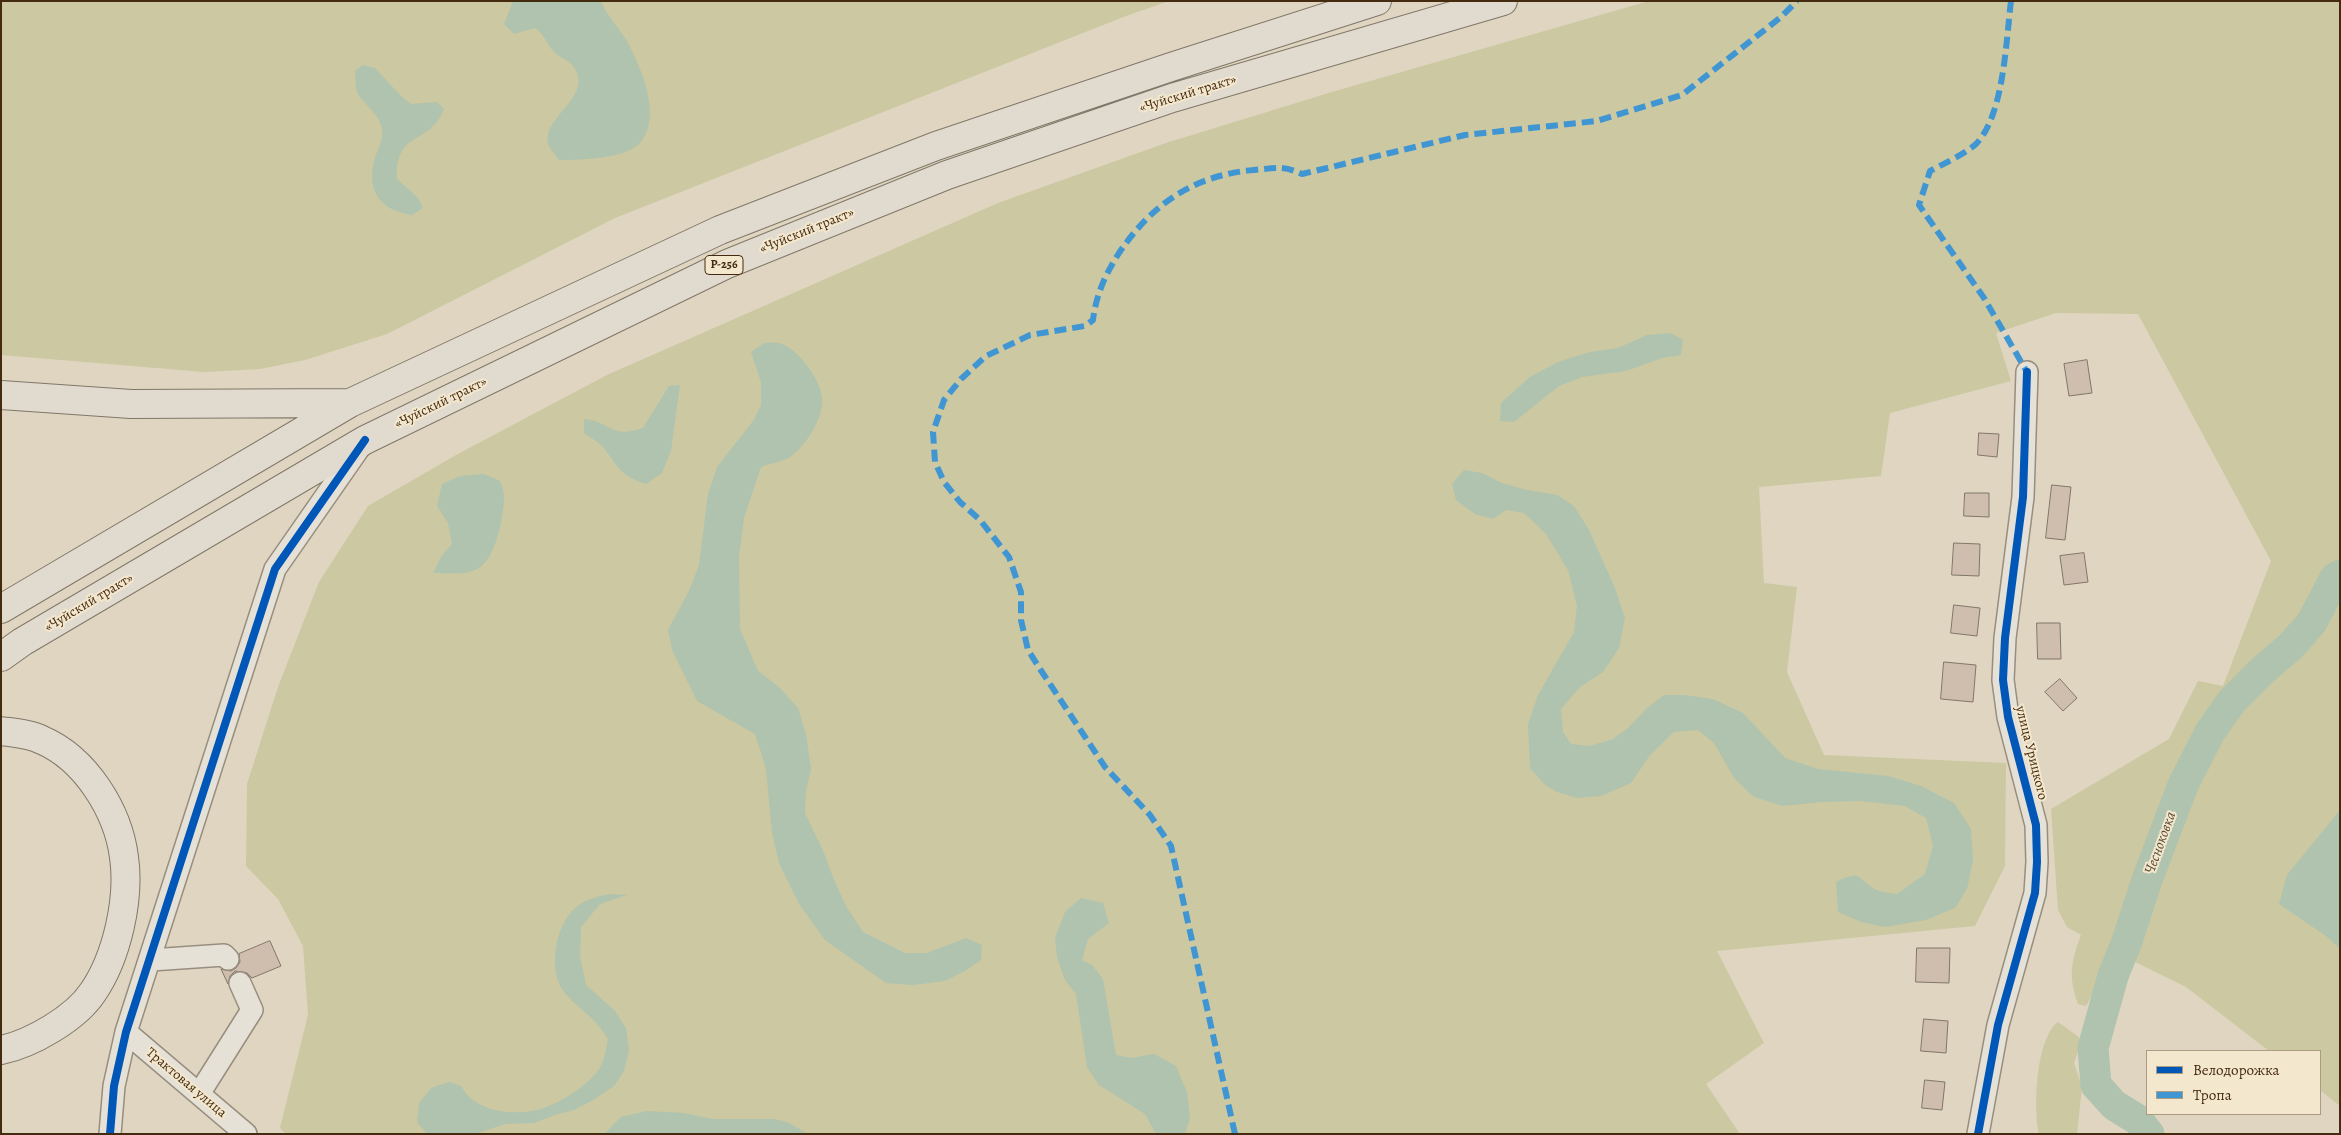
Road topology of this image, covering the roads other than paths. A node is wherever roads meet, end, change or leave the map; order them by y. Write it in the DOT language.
graph roads {
  1 [pos="1377,1"];
  2 [pos="1503,1"];
  3 [pos="2027,372"];
  4 [pos="1,395"];
  5 [pos="350,403"];
  6 [pos="365,440"];
  7 [pos="1,609"];
  8 [pos="1,657"];
  9 [pos="1,731"];
  10 [pos="228,959"];
  11 [pos="151,960"];
  12 [pos="240,983"];
  13 [pos="126,1032"];
  14 [pos="1,1050"];
  15 [pos="200,1094"];
  16 [pos="110,1134"];
  17 [pos="246,1134"];
  18 [pos="1978,1134"];
  1 -- 5 [label="highway, Р-256"];
  2 -- 6 [label="highway, «Чуйский тракт» / Р-256"];
  3 -- 18 [label="street, улица Урицкого"];
  4 -- 5 [label="highway"];
  5 -- 7 [label="highway, Р-256"];
  6 -- 8 [label="highway, «Чуйский тракт» / Р-256"];
  6 -- 11 [label="street"];
  9 -- 14 [label="highway"];
  10 -- 11 [label="street"];
  11 -- 13 [label="street"];
  12 -- 15 [label="street"];
  13 -- 15 [label="street, Трактовая улица"];
  13 -- 16 [label="street"];
  15 -- 17 [label="street, Трактовая улица"];
}
